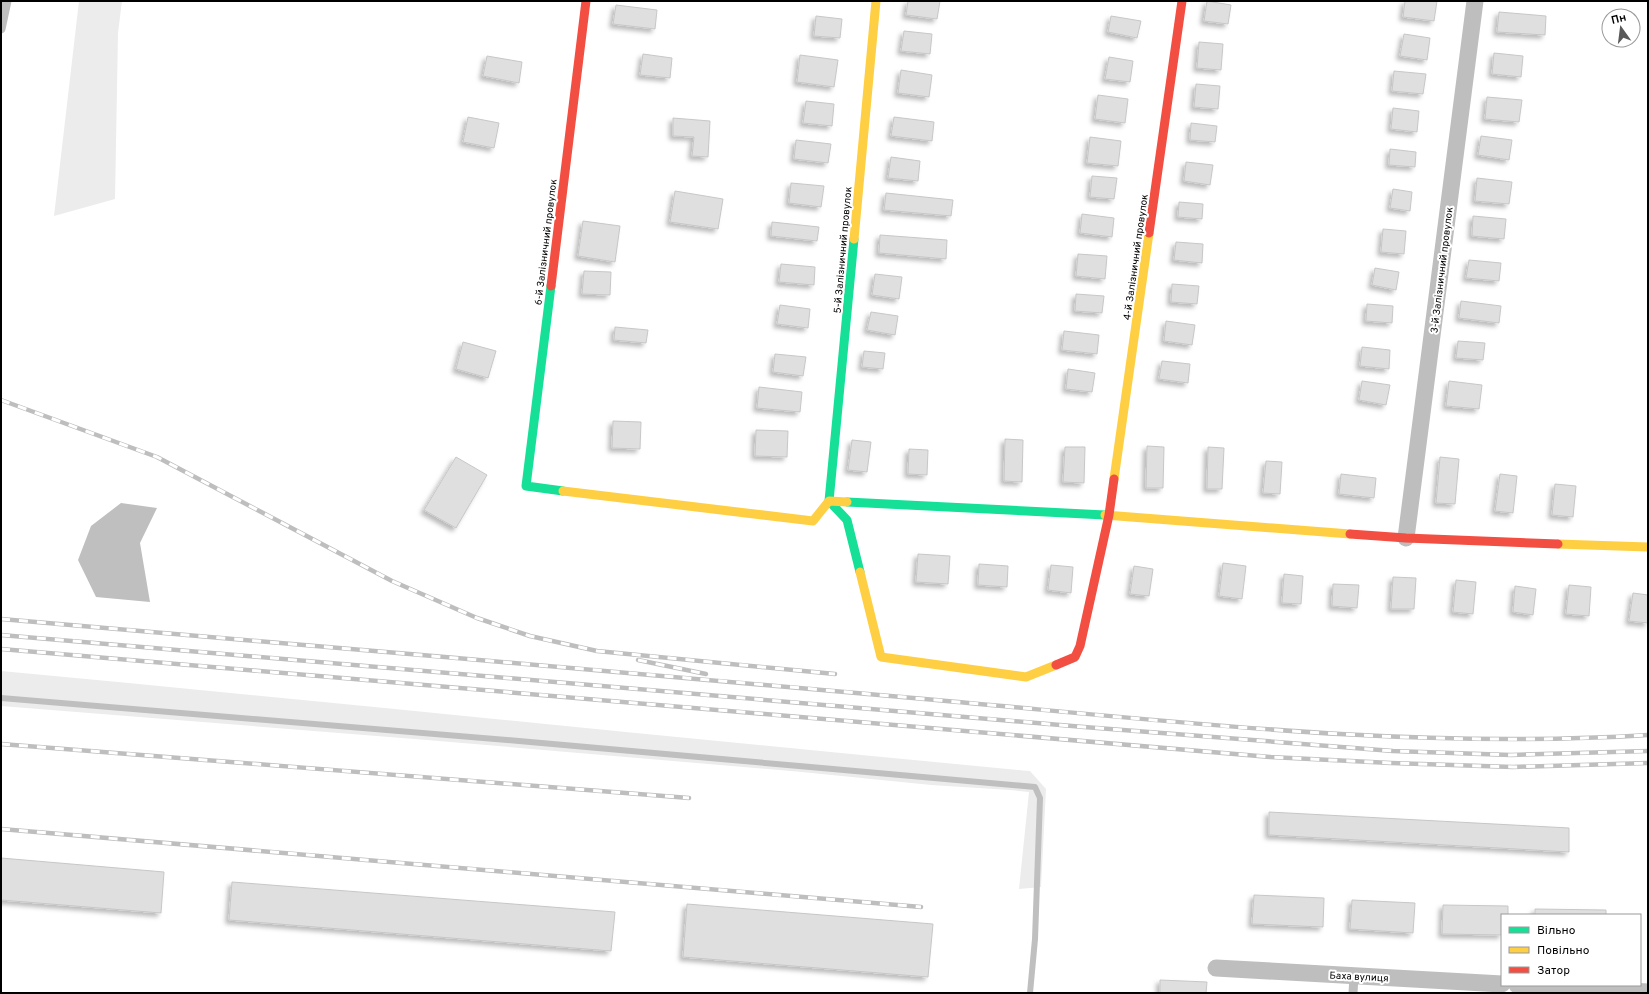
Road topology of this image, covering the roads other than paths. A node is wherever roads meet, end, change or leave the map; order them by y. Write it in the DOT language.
graph roads {
  1 [pos="7,1"];
  2 [pos="586,1"];
  3 [pos="876,1"];
  4 [pos="1182,1"];
  5 [pos="1475,1"];
  6 [pos="1,29"];
  7 [pos="829,501"];
  8 [pos="1109,515"];
  9 [pos="1406,538"];
  10 [pos="1648,547"];
  11 [pos="1216,968"];
  12 [pos="1354,976"];
  13 [pos="1501,984"];
  14 [pos="1536,986"];
  15 [pos="1648,992"];
  16 [pos="1353,993"];
  1 -- 6 [label="lane"];
  2 -- 7 [label="street, 6-й Залізничний провулок"];
  3 -- 7 [label="street, 5-й Залізничний провулок"];
  4 -- 8 [label="street, 4-й Залізничний провулок"];
  5 -- 9 [label="street, 3-й Залізничний провулок"];
  7 -- 8 [label="street"];
  7 -- 8 [label="street, 4-й Залізничний провулок"];
  8 -- 9 [label="street"];
  9 -- 10 [label="street"];
  11 -- 12 [label="street, Баха вулиця"];
  12 -- 13 [label="street, Баха вулиця"];
  12 -- 16 [label="lane"];
  14 -- 15 [label="street"];
}
